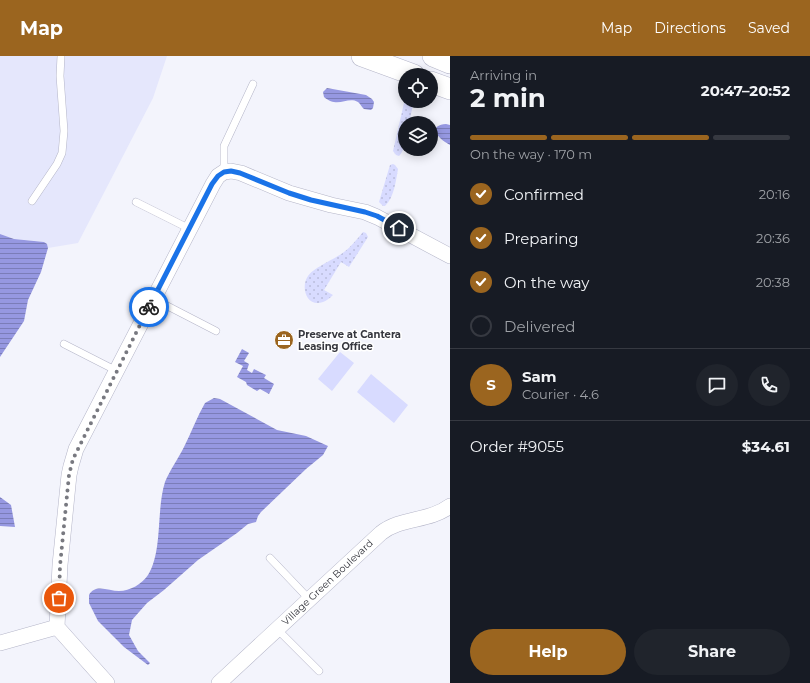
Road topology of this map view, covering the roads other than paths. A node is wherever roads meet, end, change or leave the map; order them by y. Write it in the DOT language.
graph roads {
  1 [pos="61,56"];
  2 [pos="362,56"];
  3 [pos="398,69"];
  4 [pos="253,84"];
  5 [pos="438,85"];
  6 [pos="450,89"];
  7 [pos="224,172"];
  8 [pos="32,201"];
  9 [pos="136,202"];
  10 [pos="190,229"];
  11 [pos="450,256"];
  12 [pos="154,299"];
  13 [pos="216,331"];
  14 [pos="64,344"];
  15 [pos="116,371"];
  16 [pos="450,506"];
  17 [pos="270,558"];
  18 [pos="309,599"];
  19 [pos="57,627"];
  20 [pos="277,628"];
  21 [pos="0,643"];
  22 [pos="319,672"];
  23 [pos="107,683"];
  24 [pos="218,683"];
  1 -- 8 [label="lane"];
  2 -- 3 [label="main road"];
  4 -- 7 [label="lane"];
  5 -- 6 [label="main road"];
  7 -- 10 [label="street"];
  7 -- 11 [label="street"];
  9 -- 10 [label="lane"];
  10 -- 12 [label="street"];
  12 -- 13 [label="lane"];
  12 -- 15 [label="street"];
  14 -- 15 [label="lane"];
  15 -- 19 [label="street"];
  16 -- 18 [label="street, Village Green Boulevard"];
  17 -- 18 [label="lane"];
  18 -- 20 [label="street, Village Green Boulevard"];
  19 -- 21 [label="street"];
  19 -- 23 [label="street"];
  20 -- 22 [label="lane"];
  20 -- 24 [label="street, Village Green Boulevard"];
}
